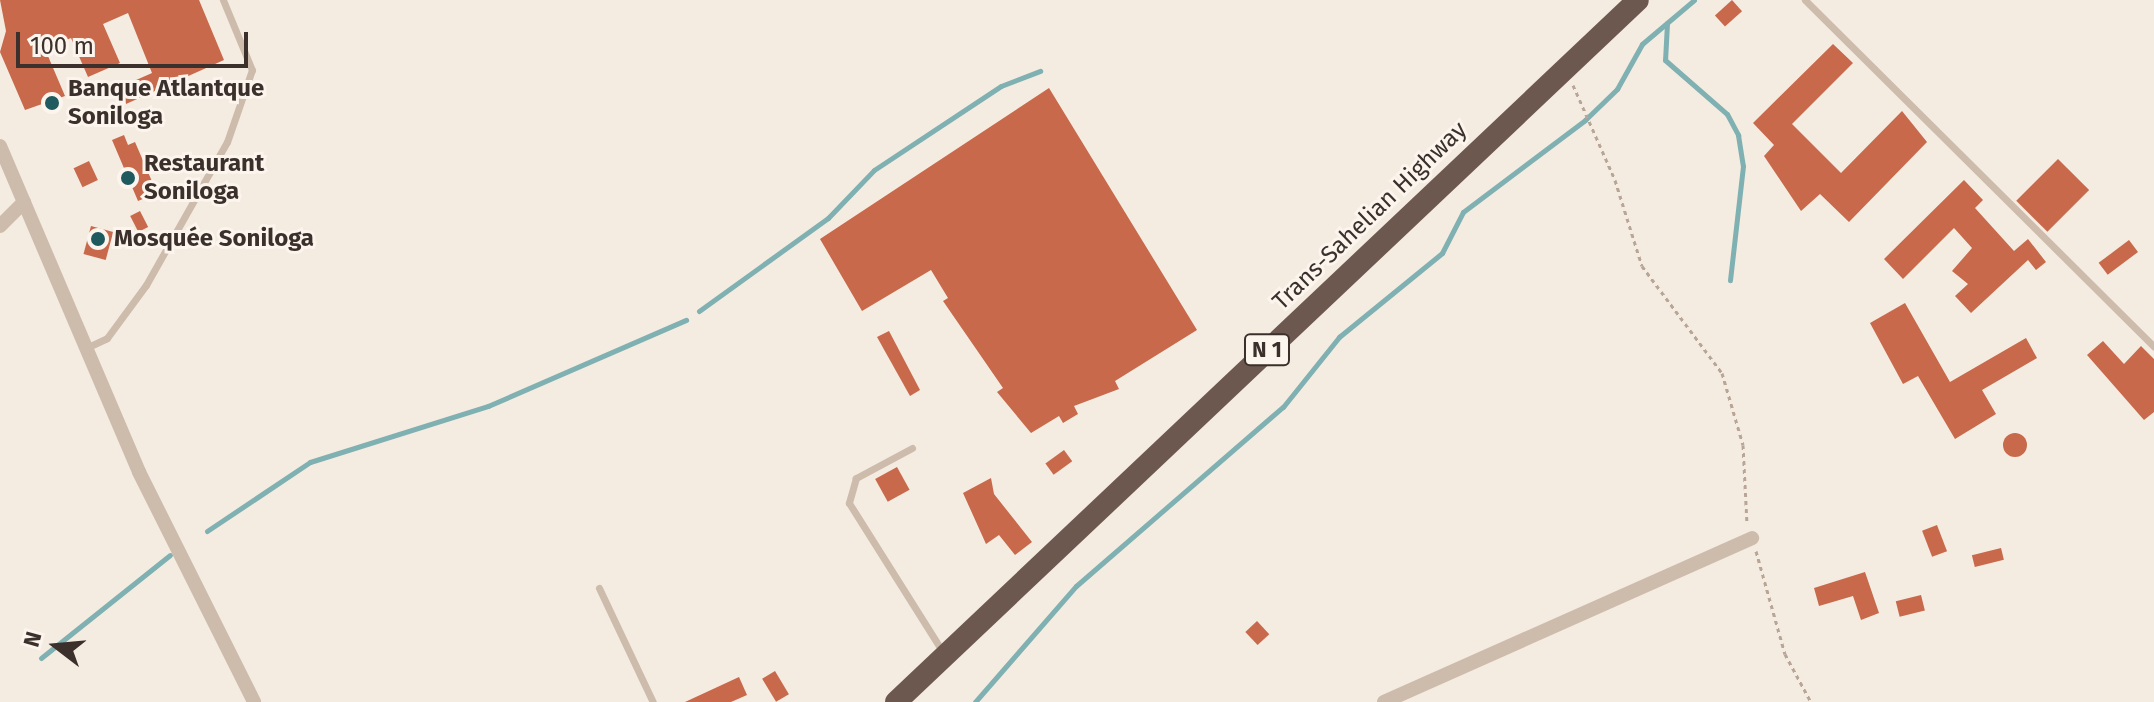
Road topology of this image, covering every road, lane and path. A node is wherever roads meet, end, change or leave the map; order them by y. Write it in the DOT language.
graph roads {
  1 [pos="223,0"];
  2 [pos="1638,0"];
  3 [pos="1805,0"];
  4 [pos="1567,67"];
  5 [pos="0,146"];
  6 [pos="24,202"];
  7 [pos="0,226"];
  8 [pos="2154,347"];
  9 [pos="86,348"];
  10 [pos="912,448"];
  11 [pos="1752,538"];
  12 [pos="599,588"];
  13 [pos="946,656"];
  14 [pos="903,699"];
  15 [pos="1809,701"];
  16 [pos="254,702"];
  17 [pos="653,702"];
  18 [pos="1384,702"];
  1 -- 9 [label="lane"];
  2 -- 4 [label="highway, Trans-Sahelian Highway / N 1"];
  3 -- 8 [label="lane"];
  4 -- 11 [label="path"];
  4 -- 13 [label="highway, Trans-Sahelian Highway / N 1"];
  5 -- 6 [label="street"];
  6 -- 7 [label="street"];
  6 -- 9 [label="street"];
  9 -- 16 [label="street"];
  10 -- 13 [label="lane"];
  11 -- 15 [label="path"];
  11 -- 18 [label="street"];
  12 -- 17 [label="lane"];
  13 -- 14 [label="highway, Trans-Sahelian Highway / N 1"];
}
